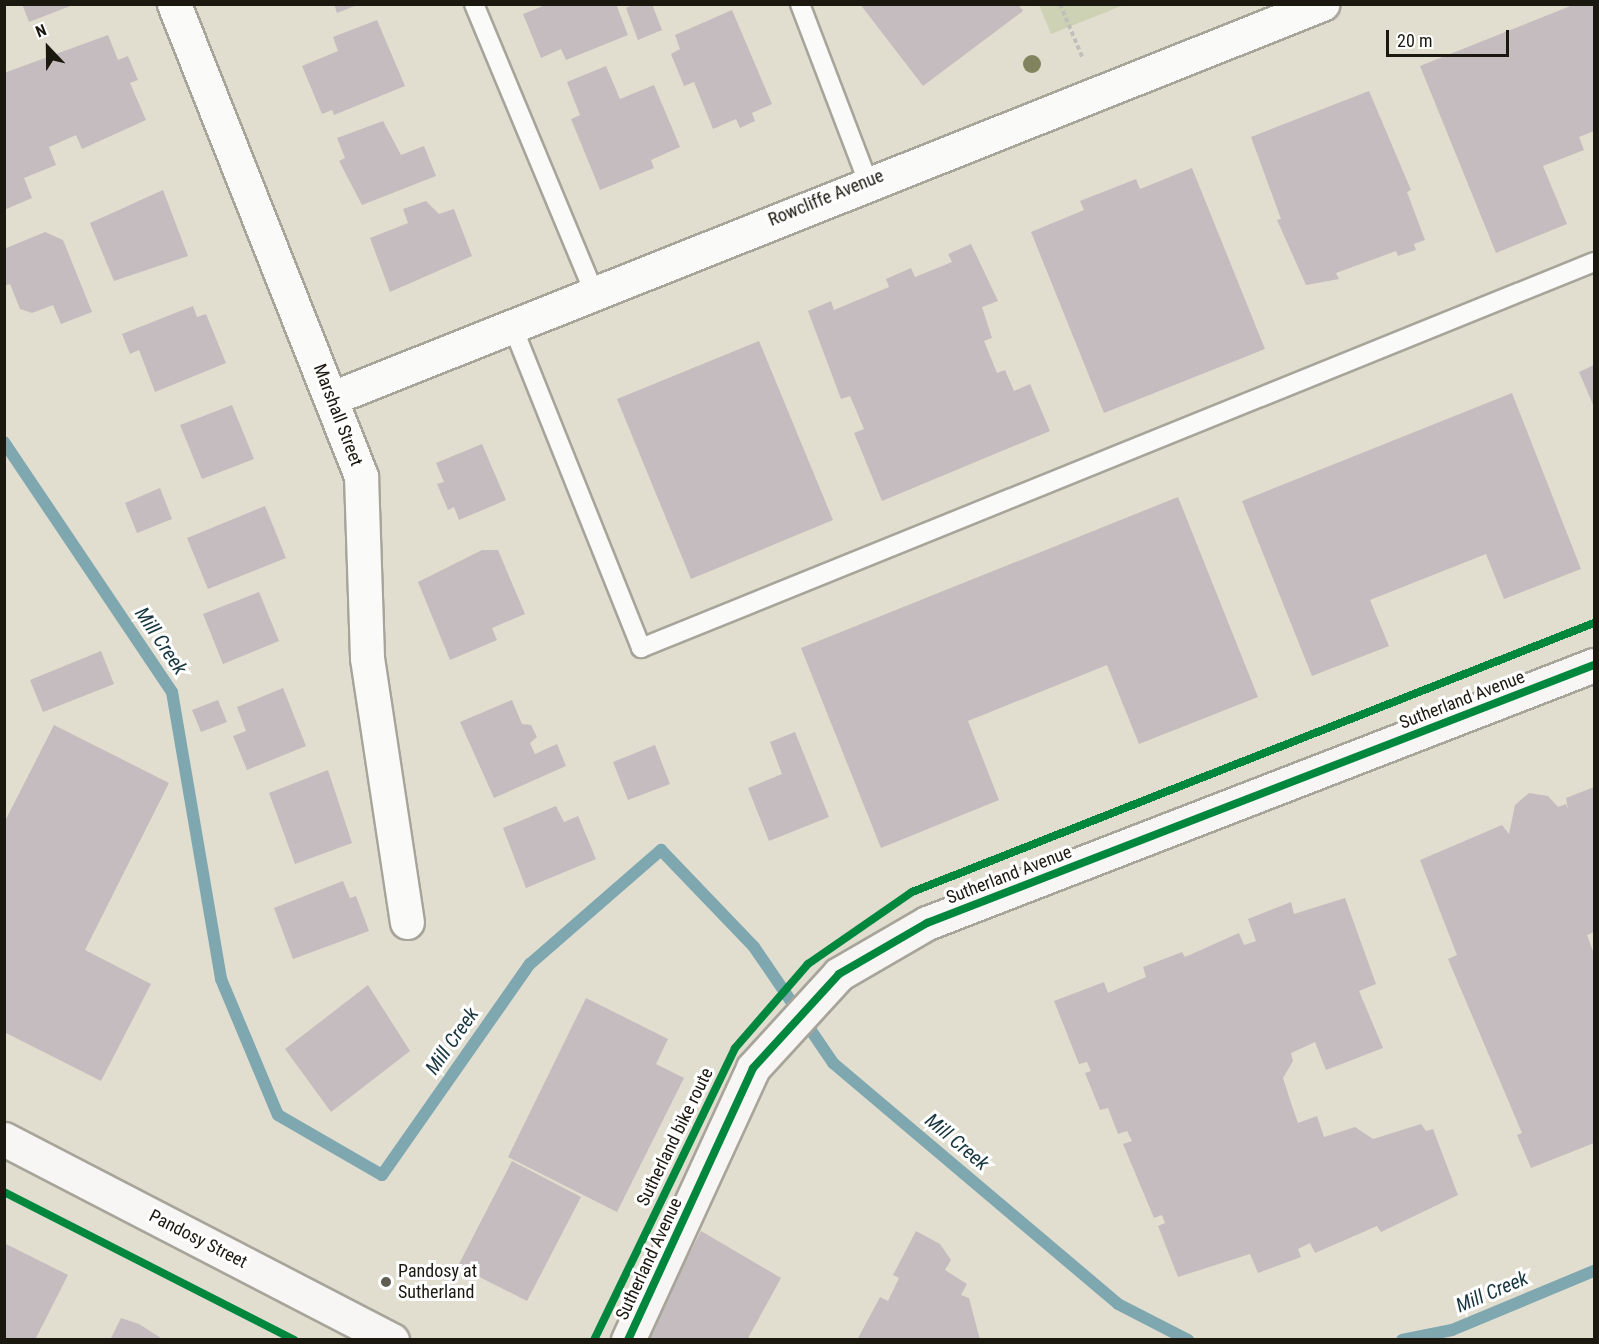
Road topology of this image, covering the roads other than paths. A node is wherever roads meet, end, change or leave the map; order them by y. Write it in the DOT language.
graph roads {
  1 [pos="174,4"];
  2 [pos="474,4"];
  3 [pos="800,4"];
  4 [pos="1322,4"];
  5 [pos="868,182"];
  6 [pos="1594,262"];
  7 [pos="594,292"];
  8 [pos="512,325"];
  9 [pos="332,398"];
  10 [pos="1594,665"];
  11 [pos="407,922"];
  12 [pos="4,1139"];
  13 [pos="392,1340"];
  14 [pos="628,1340"];
  1 -- 9 [label="street, Marshall Street"];
  2 -- 7 [label="lane"];
  3 -- 5 [label="lane"];
  4 -- 5 [label="street, Rowcliffe Avenue"];
  5 -- 7 [label="street, Rowcliffe Avenue"];
  6 -- 8 [label="lane"];
  7 -- 8 [label="street, Rowcliffe Avenue"];
  8 -- 9 [label="street, Rowcliffe Avenue"];
  9 -- 11 [label="street, Marshall Street"];
  10 -- 14 [label="street, Sutherland Avenue"];
  12 -- 13 [label="street, Pandosy Street"];
}
